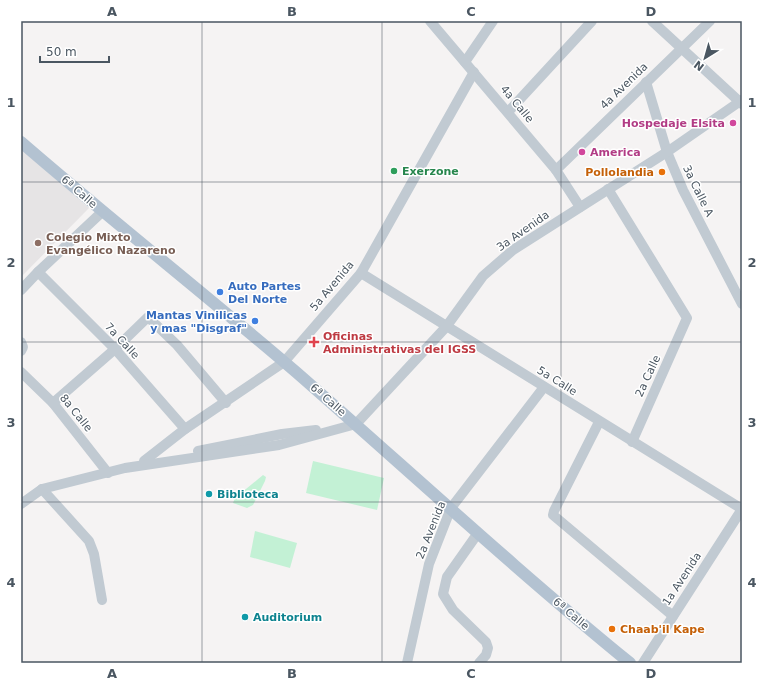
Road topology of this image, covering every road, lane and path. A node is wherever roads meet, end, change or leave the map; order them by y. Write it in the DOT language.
graph roads {
  1 [pos="430,21"];
  2 [pos="494,21"];
  3 [pos="592,21"];
  4 [pos="652,21"];
  5 [pos="710,21"];
  6 [pos="681,48"];
  7 [pos="465,62"];
  8 [pos="474,72"];
  9 [pos="646,82"];
  10 [pos="741,101"];
  11 [pos="508,112"];
  12 [pos="21,142"];
  13 [pos="667,152"];
  14 [pos="556,170"];
  15 [pos="608,189"];
  16 [pos="580,207"];
  17 [pos="102,212"];
  18 [pos="38,272"];
  19 [pos="360,274"];
  20 [pos="21,290"];
  21 [pos="742,304"];
  22 [pos="446,327"];
  23 [pos="115,349"];
  24 [pos="284,362"];
  25 [pos="21,372"];
  26 [pos="544,387"];
  27 [pos="53,403"];
  28 [pos="226,403"];
  29 [pos="599,422"];
  30 [pos="356,424"];
  31 [pos="185,429"];
  32 [pos="632,442"];
  33 [pos="144,461"];
  34 [pos="125,468"];
  35 [pos="108,473"];
  36 [pos="42,489"];
  37 [pos="21,504"];
  38 [pos="451,508"];
  39 [pos="742,509"];
  40 [pos="478,533"];
  41 [pos="102,600"];
  42 [pos="672,616"];
  43 [pos="407,663"];
  44 [pos="479,663"];
  45 [pos="630,663"];
  46 [pos="643,663"];
  1 -- 7 [label="street, 4a Calle"];
  2 -- 7 [label="street"];
  3 -- 11 [label="street"];
  4 -- 6 [label="street"];
  5 -- 6 [label="street, 4a Avenida"];
  6 -- 9 [label="street, 4a Avenida"];
  6 -- 10 [label="street"];
  7 -- 8 [label="street, 4a Calle"];
  8 -- 11 [label="street, 4a Calle"];
  8 -- 19 [label="street, 5a Avenida"];
  9 -- 13 [label="street, 3a Calle A"];
  9 -- 14 [label="street, 4a Avenida"];
  10 -- 13 [label="street, 3a Avenida"];
  11 -- 14 [label="street, 4a Calle"];
  12 -- 17 [label="main road, 6ª Calle"];
  13 -- 15 [label="street, 3a Avenida"];
  13 -- 21 [label="street, 3a Calle A"];
  14 -- 16 [label="street, 4a Calle"];
  15 -- 16 [label="street, 3a Avenida"];
  15 -- 32 [label="street, 2a Calle"];
  16 -- 22 [label="street, 3a Avenida"];
  17 -- 18 [label="street"];
  17 -- 24 [label="main road, 6ª Calle"];
  18 -- 20 [label="street"];
  18 -- 23 [label="street, 7a Calle"];
  19 -- 22 [label="street, 5a Calle"];
  19 -- 24 [label="street, 5a Avenida"];
  22 -- 26 [label="street, 5a Calle"];
  22 -- 30 [label="street, 3a Avenida"];
  23 -- 27 [label="street"];
  23 -- 28 [label="street"];
  23 -- 31 [label="street, 7a Calle"];
  24 -- 28 [label="street, 5a Avenida"];
  24 -- 30 [label="main road, 6ª Calle"];
  25 -- 27 [label="street, 8a Calle"];
  26 -- 29 [label="street, 5a Calle"];
  26 -- 38 [label="street, 2a Avenida"];
  27 -- 35 [label="street, 8a Calle"];
  28 -- 31 [label="street, 5a Avenida"];
  29 -- 32 [label="street, 5a Calle"];
  29 -- 42 [label="street"];
  30 -- 33 [label="street"];
  30 -- 34 [label="street"];
  30 -- 38 [label="main road, 6ª Calle"];
  31 -- 33 [label="street, 5a Avenida"];
  32 -- 39 [label="street, 5a Calle"];
  33 -- 34 [label="street"];
  34 -- 35 [label="street"];
  35 -- 36 [label="street"];
  36 -- 37 [label="street"];
  36 -- 41 [label="street"];
  38 -- 40 [label="main road, 6ª Calle"];
  38 -- 43 [label="street, 2a Avenida"];
  39 -- 42 [label="street, 1a Avenida"];
  40 -- 44 [label="street"];
  40 -- 45 [label="main road, 6ª Calle"];
  42 -- 46 [label="street, 1a Avenida"];
}
